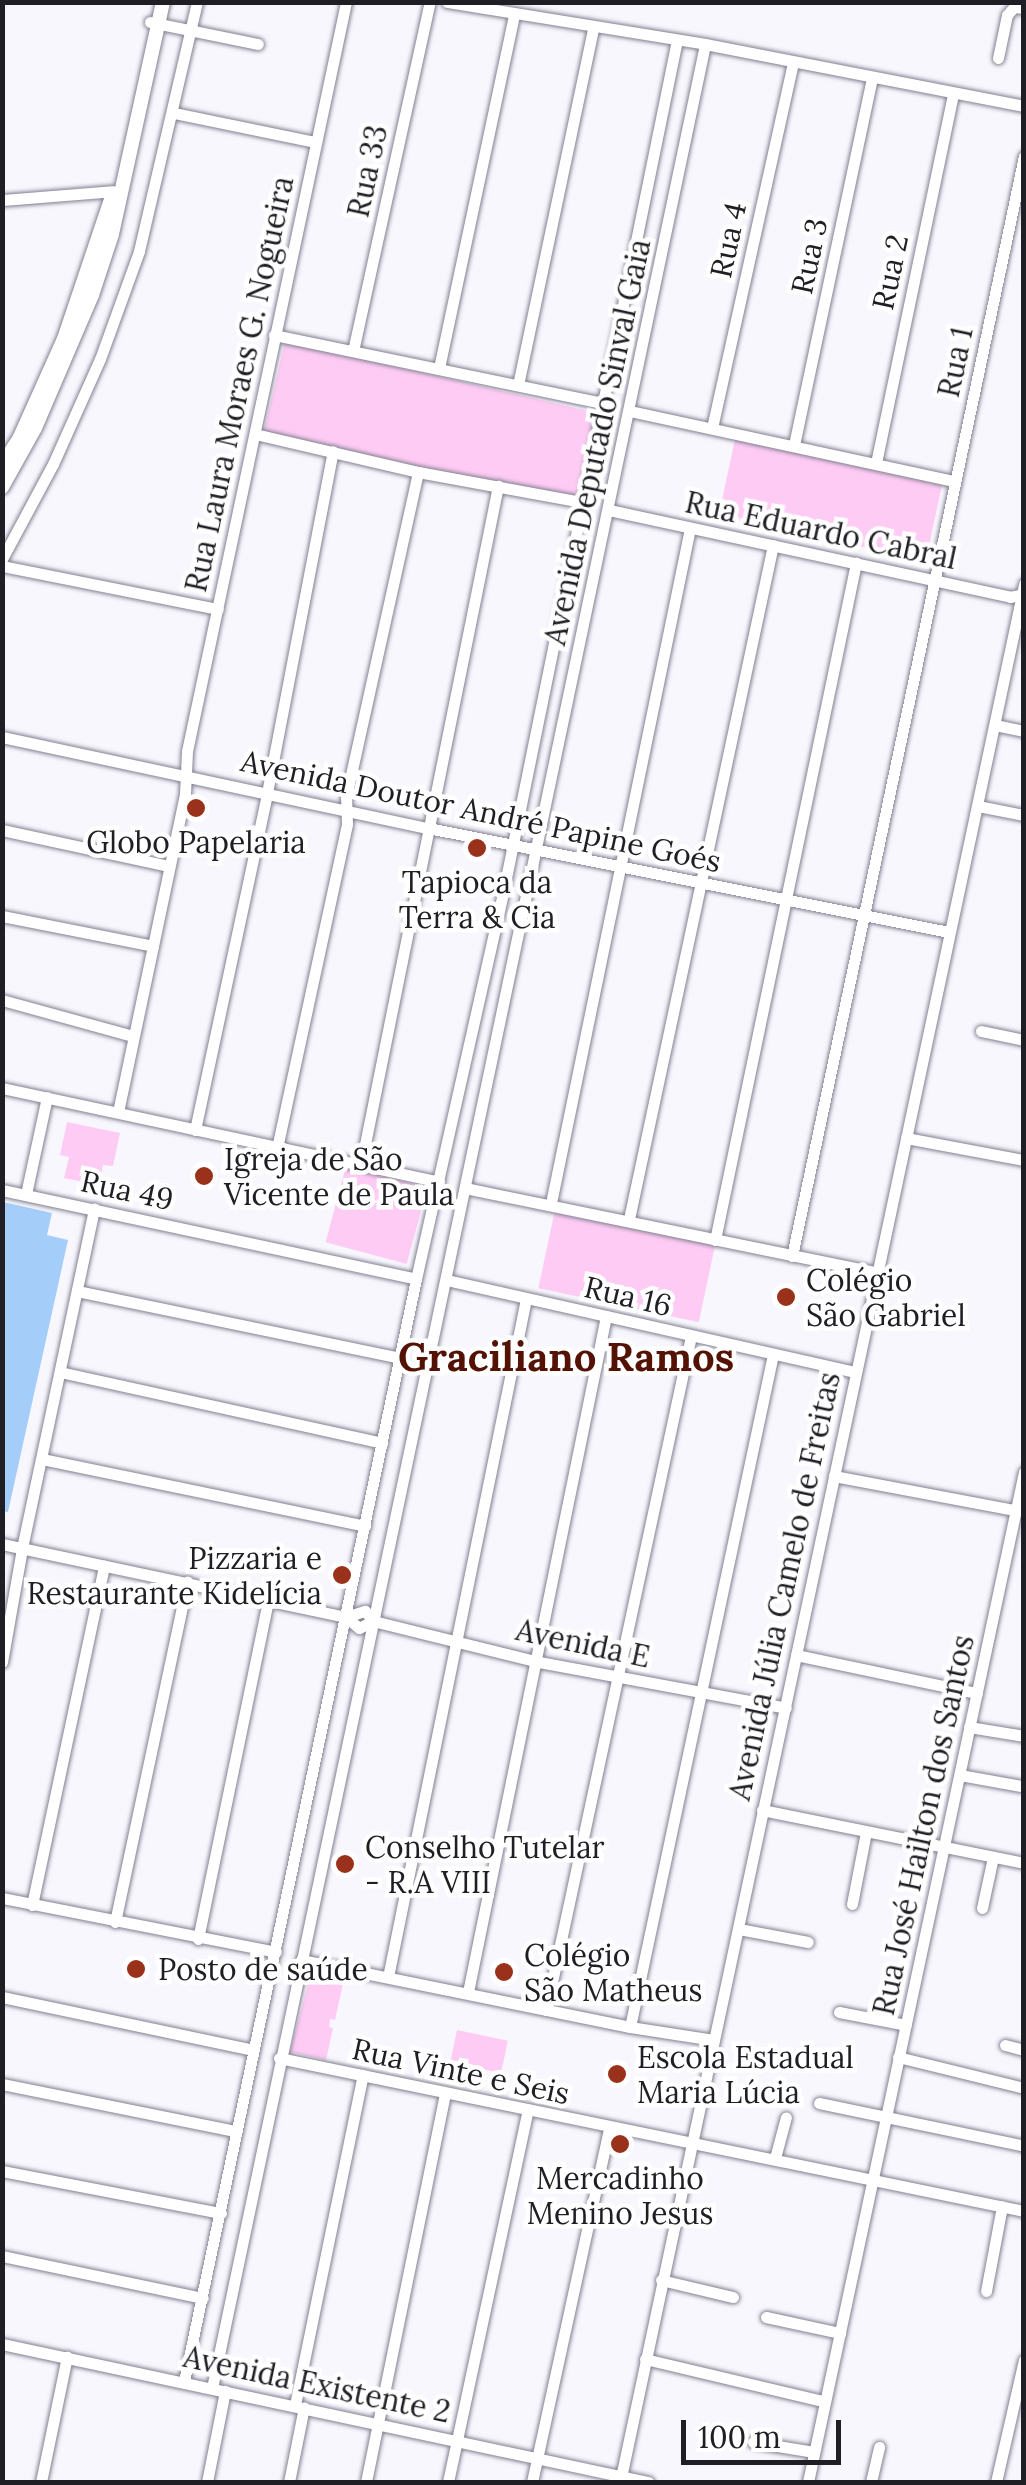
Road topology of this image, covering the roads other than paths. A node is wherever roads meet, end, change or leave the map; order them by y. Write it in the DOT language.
graph roads {
  1 [pos="154,2"];
  2 [pos="163,2"];
  3 [pos="197,2"];
  4 [pos="346,2"];
  5 [pos="430,2"];
  6 [pos="447,2"];
  7 [pos="1023,8"];
  8 [pos="514,14"];
  9 [pos="154,23"];
  10 [pos="593,28"];
  11 [pos="192,30"];
  12 [pos="677,40"];
  13 [pos="258,44"];
  14 [pos="705,44"];
  15 [pos="998,58"];
  16 [pos="793,62"];
  17 [pos="872,77"];
  18 [pos="953,93"];
  19 [pos="1024,106"];
  20 [pos="174,114"];
  21 [pos="314,142"];
  22 [pos="1024,156"];
  23 [pos="112,191"];
  24 [pos="2,200"];
  25 [pos="274,335"];
  26 [pos="353,351"];
  27 [pos="439,368"];
  28 [pos="518,385"];
  29 [pos="603,403"];
  30 [pos="630,411"];
  31 [pos="712,428"];
  32 [pos="255,434"];
  33 [pos="794,445"];
  34 [pos="333,451"];
  35 [pos="591,458"];
  36 [pos="618,462"];
  37 [pos="876,462"];
  38 [pos="2,465"];
  39 [pos="418,472"];
  40 [pos="955,480"];
  41 [pos="2,486"];
  42 [pos="498,486"];
  43 [pos="582,502"];
  44 [pos="609,510"];
  45 [pos="690,528"];
  46 [pos="772,545"];
  47 [pos="2,562"];
  48 [pos="856,562"];
  49 [pos="935,579"];
  50 [pos="1023,591"];
  51 [pos="218,609"];
  52 [pos="1008,654"];
  53 [pos="1024,657"];
  54 [pos="995,725"];
  55 [pos="1024,731"];
  56 [pos="2,736"];
  57 [pos="186,776"];
  58 [pos="267,793"];
  59 [pos="978,806"];
  60 [pos="346,810"];
  61 [pos="1024,815"];
  62 [pos="428,828"];
  63 [pos="2,830"];
  64 [pos="511,844"];
  65 [pos="538,849"];
  66 [pos="168,866"];
  67 [pos="621,868"];
  68 [pos="703,884"];
  69 [pos="784,900"];
  70 [pos="864,913"];
  71 [pos="2,916"];
  72 [pos="949,932"];
  73 [pos="152,946"];
  74 [pos="2,1000"];
  75 [pos="982,1031"];
  76 [pos="134,1036"];
  77 [pos="1024,1040"];
  78 [pos="2,1088"];
  79 [pos="47,1097"];
  80 [pos="118,1112"];
  81 [pos="195,1130"];
  82 [pos="906,1138"];
  83 [pos="277,1148"];
  84 [pos="1024,1160"];
  85 [pos="361,1164"];
  86 [pos="440,1182"];
  87 [pos="465,1188"];
  88 [pos="2,1190"];
  89 [pos="26,1194"];
  90 [pos="551,1203"];
  91 [pos="94,1208"];
  92 [pos="629,1219"];
  93 [pos="430,1224"];
  94 [pos="455,1232"];
  95 [pos="715,1240"];
  96 [pos="792,1256"];
  97 [pos="875,1272"];
  98 [pos="416,1279"];
  99 [pos="447,1280"];
  100 [pos="77,1291"];
  101 [pos="526,1298"];
  102 [pos="606,1316"];
  103 [pos="691,1336"];
  104 [pos="773,1354"];
  105 [pos="401,1358"];
  106 [pos="60,1372"];
  107 [pos="856,1372"];
  108 [pos="382,1444"];
  109 [pos="42,1458"];
  110 [pos="1024,1472"];
  111 [pos="834,1476"];
  112 [pos="1020,1511"];
  113 [pos="366,1526"];
  114 [pos="2,1544"];
  115 [pos="22,1548"];
  116 [pos="104,1566"];
  117 [pos="188,1582"];
  118 [pos="268,1600"];
  119 [pos="346,1616"];
  120 [pos="372,1622"];
  121 [pos="5,1635"];
  122 [pos="457,1641"];
  123 [pos="796,1654"];
  124 [pos="2,1662"];
  125 [pos="539,1662"];
  126 [pos="620,1676"];
  127 [pos="700,1693"];
  128 [pos="976,1693"];
  129 [pos="786,1708"];
  130 [pos="969,1727"];
  131 [pos="1024,1736"];
  132 [pos="960,1775"];
  133 [pos="1022,1786"];
  134 [pos="762,1810"];
  135 [pos="866,1832"];
  136 [pos="946,1848"];
  137 [pos="993,1857"];
  138 [pos="1024,1864"];
  139 [pos="2,1898"];
  140 [pos="852,1904"];
  141 [pos="32,1905"];
  142 [pos="982,1908"];
  143 [pos="115,1922"];
  144 [pos="738,1929"];
  145 [pos="198,1940"];
  146 [pos="808,1942"];
  147 [pos="276,1952"];
  148 [pos="301,1960"];
  149 [pos="388,1977"];
  150 [pos="468,1992"];
  151 [pos="2,1996"];
  152 [pos="265,2002"];
  153 [pos="290,2008"];
  154 [pos="546,2010"];
  155 [pos="839,2012"];
  156 [pos="906,2025"];
  157 [pos="630,2027"];
  158 [pos="714,2040"];
  159 [pos="1005,2046"];
  160 [pos="253,2050"];
  161 [pos="1024,2050"];
  162 [pos="279,2058"];
  163 [pos="898,2058"];
  164 [pos="363,2075"];
  165 [pos="2,2084"];
  166 [pos="1024,2088"];
  167 [pos="445,2094"];
  168 [pos="820,2102"];
  169 [pos="528,2110"];
  170 [pos="886,2116"];
  171 [pos="786,2117"];
  172 [pos="609,2128"];
  173 [pos="236,2131"];
  174 [pos="692,2142"];
  175 [pos="1024,2146"];
  176 [pos="775,2158"];
  177 [pos="2,2171"];
  178 [pos="870,2177"];
  179 [pos="1002,2206"];
  180 [pos="1024,2211"];
  181 [pos="221,2213"];
  182 [pos="2,2256"];
  183 [pos="661,2280"];
  184 [pos="986,2291"];
  185 [pos="733,2297"];
  186 [pos="204,2298"];
  187 [pos="766,2318"];
  188 [pos="840,2333"];
  189 [pos="2,2344"];
  190 [pos="67,2357"];
  191 [pos="644,2359"];
  192 [pos="1024,2360"];
  193 [pos="184,2381"];
  194 [pos="212,2388"];
  195 [pos="226,2390"];
  196 [pos="823,2400"];
  197 [pos="299,2406"];
  198 [pos="376,2422"];
  199 [pos="1009,2430"];
  200 [pos="1024,2433"];
  201 [pos="456,2439"];
  202 [pos="753,2442"];
  203 [pos="879,2447"];
  204 [pos="814,2452"];
  205 [pos="537,2456"];
  206 [pos="620,2480"];
  207 [pos="42,2482"];
  208 [pos="207,2482"];
  209 [pos="288,2482"];
  210 [pos="366,2482"];
  211 [pos="448,2482"];
  212 [pos="532,2482"];
  213 [pos="648,2482"];
  214 [pos="808,2482"];
  215 [pos="871,2482"];
  216 [pos="996,2482"];
  1 -- 9 [label="main road"];
  2 -- 9 [label="main road"];
  3 -- 11 [label="street"];
  4 -- 21 [label="street, Rua Laura Moraes G. Nogueira"];
  5 -- 26 [label="street, Rua 33"];
  6 -- 8 [label="street"];
  7 -- 15 [label="street"];
  8 -- 10 [label="street"];
  8 -- 27 [label="street"];
  9 -- 11 [label="street"];
  9 -- 23 [label="main road"];
  9 -- 41 [label="main road"];
  10 -- 12 [label="street"];
  10 -- 28 [label="street"];
  11 -- 13 [label="street"];
  11 -- 20 [label="street"];
  12 -- 14 [label="street"];
  12 -- 29 [label="street, Avenida Deputado Sinval Gaia"];
  14 -- 16 [label="street"];
  14 -- 30 [label="street, Avenida Deputado Sinval Gaia"];
  16 -- 17 [label="street"];
  16 -- 31 [label="street, Rua 4"];
  17 -- 18 [label="street"];
  17 -- 33 [label="street, Rua 3"];
  18 -- 19 [label="street"];
  18 -- 37 [label="street, Rua 2"];
  20 -- 21 [label="street"];
  20 -- 47 [label="street"];
  21 -- 25 [label="street, Rua Laura Moraes G. Nogueira"];
  22 -- 40 [label="street, Rua 1"];
  23 -- 24 [label="street"];
  23 -- 38 [label="main road"];
  25 -- 26 [label="street"];
  25 -- 32 [label="street, Rua Laura Moraes G. Nogueira"];
  26 -- 27 [label="street"];
  27 -- 28 [label="street"];
  28 -- 29 [label="street"];
  29 -- 35 [label="street, Avenida Deputado Sinval Gaia"];
  30 -- 31 [label="street"];
  30 -- 36 [label="street, Avenida Deputado Sinval Gaia"];
  31 -- 33 [label="street"];
  32 -- 34 [label="street"];
  32 -- 51 [label="street, Rua Laura Moraes G. Nogueira"];
  33 -- 37 [label="street"];
  34 -- 39 [label="street"];
  34 -- 58 [label="street"];
  35 -- 36 [label="street"];
  35 -- 43 [label="street, Avenida Deputado Sinval Gaia"];
  36 -- 44 [label="street, Avenida Deputado Sinval Gaia"];
  37 -- 40 [label="street"];
  39 -- 42 [label="street"];
  39 -- 60 [label="street"];
  40 -- 49 [label="street, Rua 1"];
  42 -- 43 [label="street"];
  42 -- 62 [label="street"];
  43 -- 64 [label="street, Avenida Deputado Sinval Gaia"];
  44 -- 45 [label="street, Rua Eduardo Cabral"];
  44 -- 65 [label="street, Avenida Deputado Sinval Gaia"];
  45 -- 46 [label="street, Rua Eduardo Cabral"];
  45 -- 67 [label="street"];
  46 -- 48 [label="street, Rua Eduardo Cabral"];
  46 -- 68 [label="street"];
  47 -- 51 [label="street"];
  48 -- 49 [label="street, Rua Eduardo Cabral"];
  48 -- 69 [label="street"];
  49 -- 50 [label="street, Rua Eduardo Cabral"];
  49 -- 70 [label="street, Rua 1"];
  50 -- 52 [label="street, Avenida Júlia Camelo de Freitas"];
  51 -- 57 [label="street, Rua Laura Moraes G. Nogueira"];
  52 -- 53 [label="street"];
  52 -- 54 [label="street, Avenida Júlia Camelo de Freitas"];
  54 -- 55 [label="street"];
  54 -- 59 [label="street, Avenida Júlia Camelo de Freitas"];
  56 -- 57 [label="street, Avenida Doutor André Papine Goés"];
  57 -- 58 [label="street, Avenida Doutor André Papine Goés"];
  57 -- 66 [label="street, Rua Laura Moraes G. Nogueira"];
  58 -- 60 [label="street, Avenida Doutor André Papine Goés"];
  58 -- 81 [label="street"];
  59 -- 61 [label="street"];
  59 -- 72 [label="street, Avenida Júlia Camelo de Freitas"];
  60 -- 62 [label="street, Avenida Doutor André Papine Goés"];
  60 -- 83 [label="street"];
  62 -- 64 [label="street, Avenida Doutor André Papine Goés"];
  62 -- 85 [label="street"];
  63 -- 66 [label="street"];
  64 -- 65 [label="street, Avenida Doutor André Papine Goés"];
  64 -- 86 [label="street, Avenida Deputado Sinval Gaia"];
  65 -- 67 [label="street, Avenida Doutor André Papine Goés"];
  65 -- 87 [label="street, Avenida Deputado Sinval Gaia"];
  66 -- 73 [label="street, Rua Laura Moraes G. Nogueira"];
  67 -- 68 [label="street, Avenida Doutor André Papine Goés"];
  67 -- 90 [label="street"];
  68 -- 69 [label="street, Avenida Doutor André Papine Goés"];
  68 -- 92 [label="street"];
  69 -- 70 [label="street, Avenida Doutor André Papine Goés"];
  69 -- 95 [label="street"];
  70 -- 72 [label="street, Avenida Doutor André Papine Goés"];
  70 -- 96 [label="street, Rua 1"];
  71 -- 73 [label="street"];
  72 -- 82 [label="street, Avenida Júlia Camelo de Freitas"];
  73 -- 76 [label="street, Rua Laura Moraes G. Nogueira"];
  74 -- 76 [label="street"];
  75 -- 77 [label="street"];
  76 -- 80 [label="street, Rua Laura Moraes G. Nogueira"];
  78 -- 79 [label="street"];
  79 -- 80 [label="street"];
  79 -- 89 [label="street"];
  80 -- 81 [label="street"];
  81 -- 83 [label="street"];
  82 -- 84 [label="street"];
  82 -- 97 [label="street, Avenida Júlia Camelo de Freitas"];
  83 -- 85 [label="street"];
  85 -- 86 [label="street"];
  86 -- 93 [label="street, Avenida Deputado Sinval Gaia"];
  87 -- 90 [label="street"];
  87 -- 94 [label="street, Avenida Deputado Sinval Gaia"];
  88 -- 89 [label="street, Rua 49"];
  89 -- 91 [label="street, Rua 49"];
  90 -- 92 [label="street"];
  91 -- 98 [label="street, Rua 49"];
  91 -- 100 [label="street"];
  92 -- 95 [label="street"];
  93 -- 94 [label="street"];
  93 -- 98 [label="street, Avenida Deputado Sinval Gaia"];
  94 -- 99 [label="street, Avenida Deputado Sinval Gaia"];
  95 -- 96 [label="street"];
  96 -- 97 [label="street"];
  97 -- 107 [label="street, Avenida Júlia Camelo de Freitas"];
  98 -- 105 [label="street, Avenida Deputado Sinval Gaia"];
  99 -- 101 [label="street, Rua 16"];
  99 -- 120 [label="street, Avenida Deputado Sinval Gaia"];
  100 -- 105 [label="street"];
  100 -- 106 [label="street"];
  101 -- 102 [label="street, Rua 16"];
  101 -- 122 [label="street"];
  102 -- 103 [label="street, Rua 16"];
  102 -- 125 [label="street"];
  103 -- 104 [label="street, Rua 16"];
  103 -- 126 [label="street"];
  104 -- 107 [label="street, Rua 16"];
  104 -- 127 [label="street"];
  105 -- 108 [label="street, Avenida Deputado Sinval Gaia"];
  106 -- 108 [label="street"];
  106 -- 109 [label="street"];
  107 -- 111 [label="street, Avenida Júlia Camelo de Freitas"];
  108 -- 113 [label="street, Avenida Deputado Sinval Gaia"];
  109 -- 113 [label="street"];
  109 -- 115 [label="street"];
  110 -- 112 [label="street, Rua José Hailton dos Santos"];
  111 -- 112 [label="street"];
  111 -- 123 [label="street, Avenida Júlia Camelo de Freitas"];
  112 -- 128 [label="street, Rua José Hailton dos Santos"];
  113 -- 119 [label="street, Avenida Deputado Sinval Gaia"];
  114 -- 115 [label="street, Avenida E"];
  115 -- 116 [label="street, Avenida E"];
  115 -- 121 [label="street"];
  116 -- 117 [label="street, Avenida E"];
  116 -- 141 [label="street"];
  117 -- 118 [label="street, Avenida E"];
  117 -- 143 [label="street"];
  118 -- 119 [label="street, Avenida E"];
  118 -- 145 [label="street"];
  119 -- 120 [label="street, Avenida E"];
  119 -- 147 [label="street, Avenida Deputado Sinval Gaia"];
  120 -- 122 [label="street, Avenida E"];
  120 -- 148 [label="street, Avenida Deputado Sinval Gaia"];
  121 -- 124 [label="street"];
  122 -- 125 [label="street, Avenida E"];
  122 -- 149 [label="street"];
  123 -- 128 [label="street"];
  123 -- 129 [label="street, Avenida Júlia Camelo de Freitas"];
  125 -- 126 [label="street, Avenida E"];
  125 -- 150 [label="street"];
  126 -- 127 [label="street, Avenida E"];
  126 -- 154 [label="street"];
  127 -- 129 [label="street, Avenida E"];
  127 -- 157 [label="street"];
  128 -- 130 [label="street, Rua José Hailton dos Santos"];
  129 -- 134 [label="street, Avenida Júlia Camelo de Freitas"];
  130 -- 131 [label="street"];
  130 -- 132 [label="street, Rua José Hailton dos Santos"];
  132 -- 133 [label="street"];
  132 -- 136 [label="street, Rua José Hailton dos Santos"];
  134 -- 135 [label="street"];
  134 -- 144 [label="street, Avenida Júlia Camelo de Freitas"];
  135 -- 136 [label="street"];
  135 -- 140 [label="street"];
  136 -- 137 [label="street"];
  136 -- 156 [label="street, Rua José Hailton dos Santos"];
  137 -- 138 [label="street"];
  137 -- 142 [label="street"];
  139 -- 141 [label="street"];
  141 -- 143 [label="street"];
  143 -- 145 [label="street"];
  144 -- 146 [label="street"];
  144 -- 158 [label="street, Avenida Júlia Camelo de Freitas"];
  145 -- 147 [label="street"];
  147 -- 152 [label="street, Avenida Deputado Sinval Gaia"];
  148 -- 149 [label="street"];
  148 -- 153 [label="street, Avenida Deputado Sinval Gaia"];
  149 -- 150 [label="street"];
  150 -- 154 [label="street"];
  151 -- 160 [label="street"];
  152 -- 153 [label="street"];
  152 -- 160 [label="street, Avenida Deputado Sinval Gaia"];
  153 -- 162 [label="street, Avenida Deputado Sinval Gaia"];
  154 -- 157 [label="street"];
  155 -- 156 [label="street"];
  156 -- 163 [label="street, Rua José Hailton dos Santos"];
  157 -- 158 [label="street"];
  158 -- 174 [label="street, Avenida Júlia Camelo de Freitas"];
  159 -- 161 [label="street"];
  160 -- 173 [label="street, Avenida Deputado Sinval Gaia"];
  162 -- 164 [label="street, Rua Vinte e Seis"];
  162 -- 194 [label="street, Avenida Deputado Sinval Gaia"];
  163 -- 166 [label="street"];
  163 -- 170 [label="street, Rua José Hailton dos Santos"];
  164 -- 167 [label="street, Rua Vinte e Seis"];
  164 -- 197 [label="street"];
  165 -- 173 [label="street"];
  167 -- 169 [label="street, Rua Vinte e Seis"];
  167 -- 198 [label="street"];
  168 -- 170 [label="street"];
  169 -- 172 [label="street, Rua Vinte e Seis"];
  169 -- 201 [label="street"];
  170 -- 175 [label="street"];
  170 -- 178 [label="street, Rua José Hailton dos Santos"];
  171 -- 176 [label="street"];
  172 -- 174 [label="street, Rua Vinte e Seis"];
  172 -- 205 [label="street"];
  173 -- 181 [label="street, Avenida Deputado Sinval Gaia"];
  174 -- 176 [label="street, Rua Vinte e Seis"];
  174 -- 183 [label="street, Avenida Júlia Camelo de Freitas"];
  176 -- 178 [label="street, Rua Vinte e Seis"];
  177 -- 181 [label="street"];
  178 -- 179 [label="street, Rua Vinte e Seis"];
  178 -- 188 [label="street, Rua José Hailton dos Santos"];
  179 -- 180 [label="street, Rua Vinte e Seis"];
  179 -- 184 [label="street"];
  181 -- 186 [label="street, Avenida Deputado Sinval Gaia"];
  182 -- 186 [label="street"];
  183 -- 185 [label="street"];
  183 -- 191 [label="street, Avenida Júlia Camelo de Freitas"];
  186 -- 193 [label="street, Avenida Deputado Sinval Gaia"];
  187 -- 188 [label="street"];
  188 -- 196 [label="street, Rua José Hailton dos Santos"];
  189 -- 190 [label="street, Avenida Existente 2"];
  190 -- 193 [label="street, Avenida Existente 2"];
  190 -- 207 [label="street"];
  191 -- 196 [label="street"];
  191 -- 206 [label="street, Avenida Júlia Camelo de Freitas"];
  192 -- 199 [label="street"];
  193 -- 194 [label="street, Avenida Existente 2"];
  194 -- 195 [label="street, Avenida Existente 2"];
  195 -- 197 [label="street, Avenida Existente 2"];
  195 -- 208 [label="street"];
  196 -- 204 [label="street, Rua José Hailton dos Santos"];
  197 -- 198 [label="street, Avenida Existente 2"];
  197 -- 209 [label="street"];
  198 -- 201 [label="street, Avenida Existente 2"];
  198 -- 210 [label="street"];
  199 -- 200 [label="street"];
  199 -- 216 [label="street"];
  201 -- 205 [label="street, Avenida Existente 2"];
  201 -- 211 [label="street"];
  202 -- 204 [label="street"];
  203 -- 215 [label="street"];
  204 -- 214 [label="street, Rua José Hailton dos Santos"];
  205 -- 206 [label="street, Avenida Existente 2"];
  205 -- 212 [label="street"];
  206 -- 213 [label="street, Avenida Existente 2"];
}
